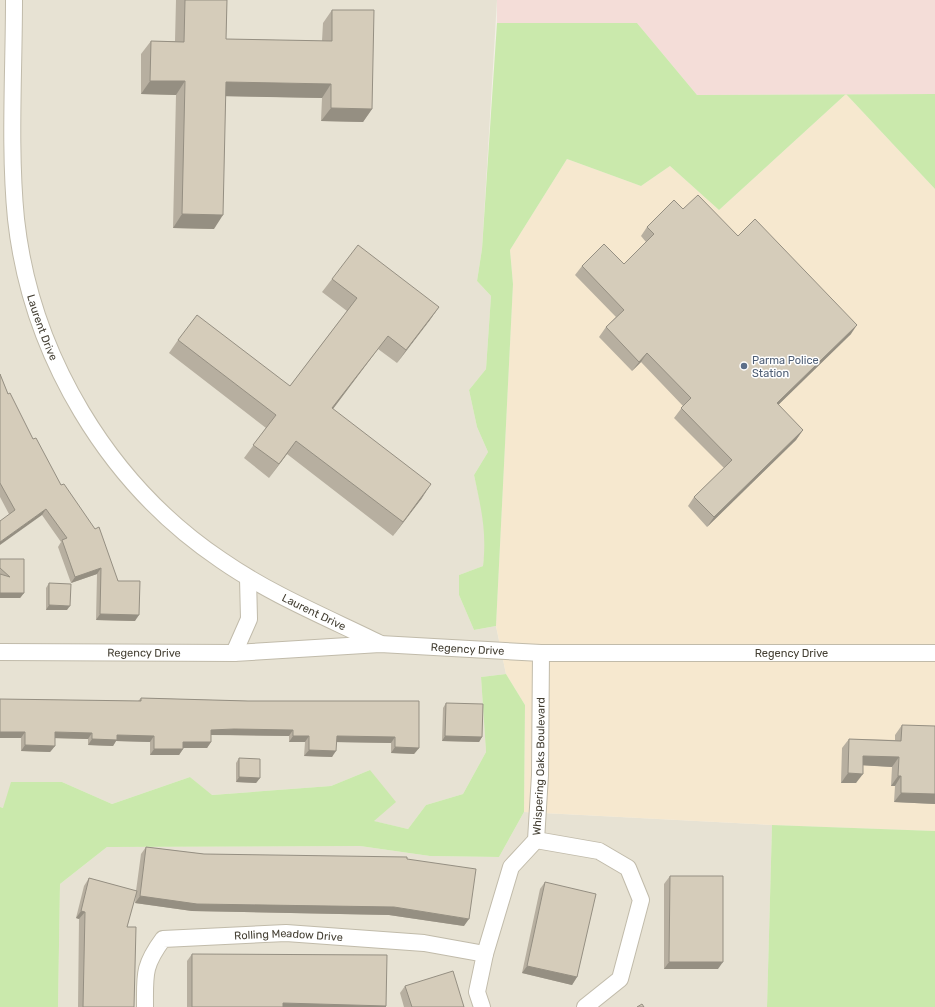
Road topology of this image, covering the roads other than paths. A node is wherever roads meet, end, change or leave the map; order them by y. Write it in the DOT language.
graph roads {
  1 [pos="14,0"];
  2 [pos="248,578"];
  3 [pos="380,644"];
  4 [pos="0,652"];
  5 [pos="935,652"];
  6 [pos="234,653"];
  7 [pos="541,653"];
  8 [pos="536,840"];
  9 [pos="485,954"];
  10 [pos="145,1007"];
  11 [pos="482,1007"];
  12 [pos="585,1007"];
  1 -- 2 [label="street, Laurent Drive"];
  2 -- 3 [label="street, Laurent Drive"];
  2 -- 6 [label="street"];
  3 -- 6 [label="street, Regency Drive"];
  3 -- 7 [label="street, Regency Drive"];
  4 -- 6 [label="street, Regency Drive"];
  5 -- 7 [label="street, Regency Drive"];
  7 -- 8 [label="street, Whispering Oaks Boulevard"];
  8 -- 9 [label="street, Whispering Oaks Boulevard"];
  8 -- 12 [label="street"];
  9 -- 10 [label="street, Rolling Meadow Drive"];
  9 -- 11 [label="street, Whispering Oaks Boulevard"];
}
